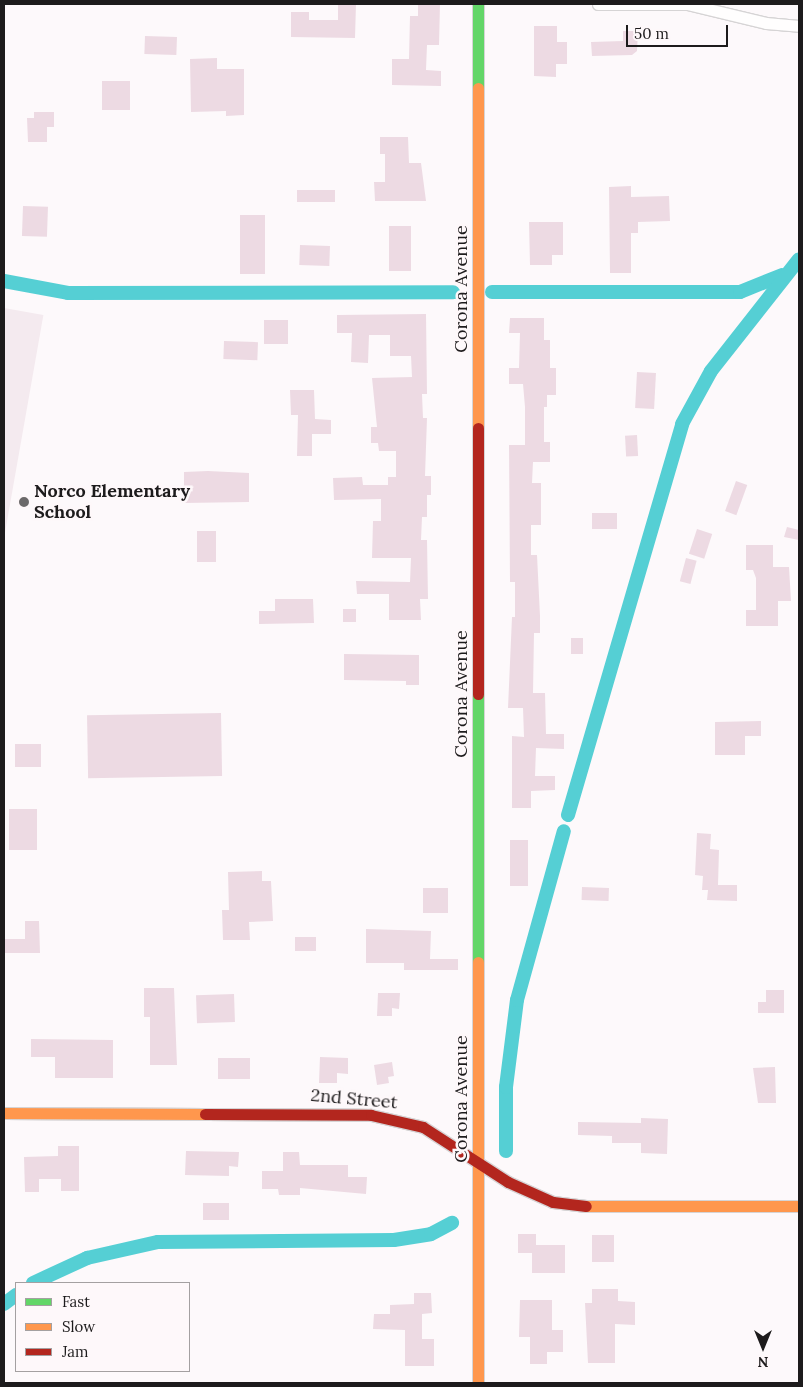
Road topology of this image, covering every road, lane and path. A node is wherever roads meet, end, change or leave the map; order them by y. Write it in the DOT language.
graph roads {
  1 [pos="478,4"];
  2 [pos="598,4"];
  3 [pos="799,26"];
  4 [pos="4,1113"];
  5 [pos="479,1162"];
  6 [pos="799,1206"];
  7 [pos="478,1383"];
  1 -- 5 [label="street, Corona Avenue"];
  2 -- 3 [label="street"];
  4 -- 5 [label="street, 2nd Street"];
  5 -- 6 [label="street, 2nd Street"];
  5 -- 7 [label="street, Corona Avenue"];
}
